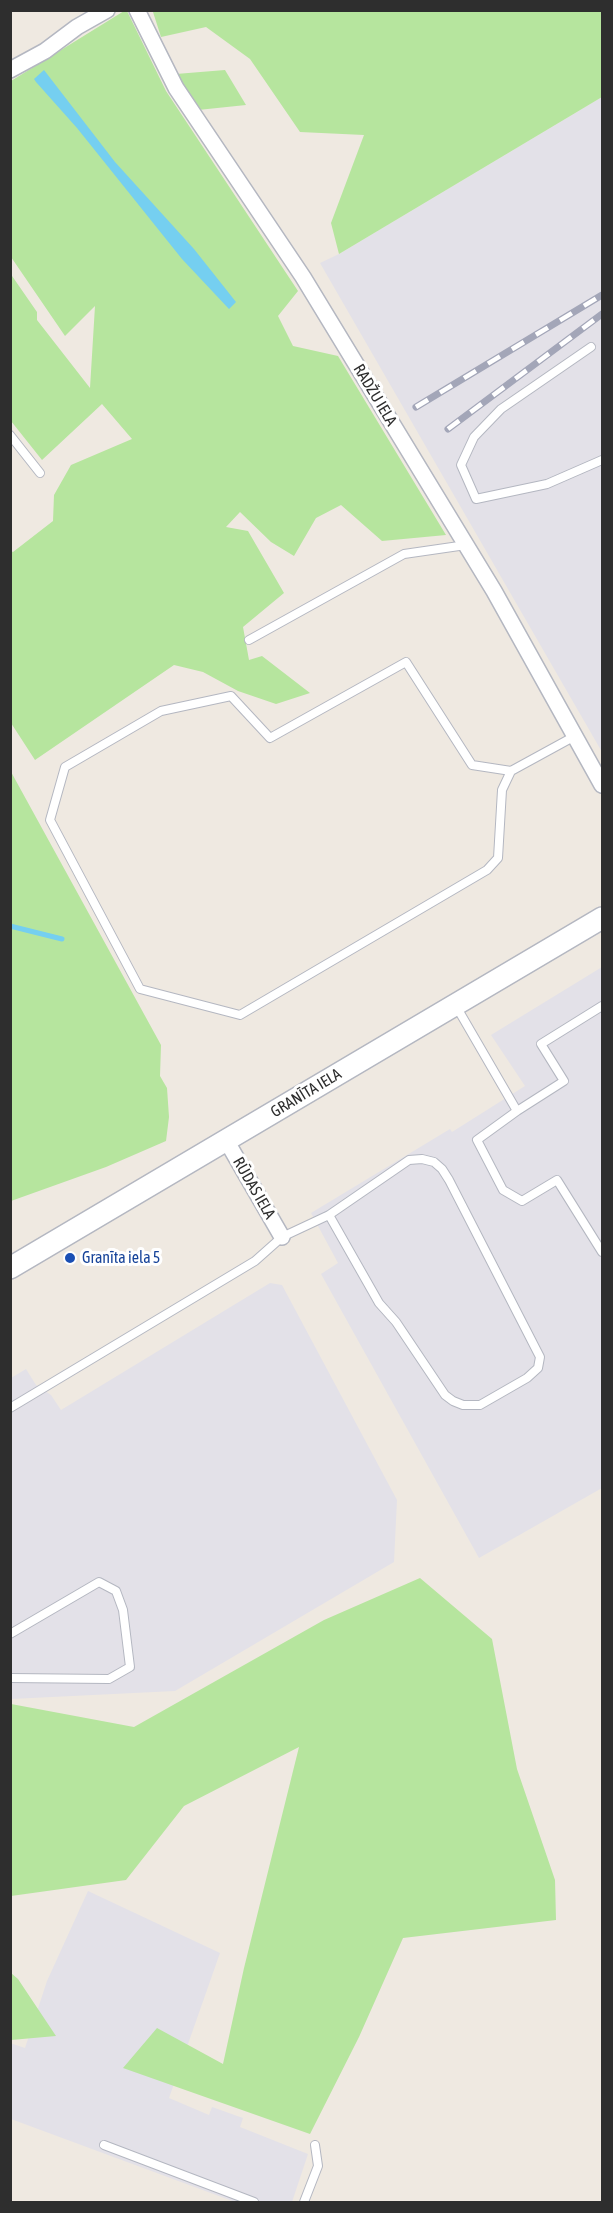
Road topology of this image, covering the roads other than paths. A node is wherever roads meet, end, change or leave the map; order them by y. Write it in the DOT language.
graph roads {
  1 [pos="107,10"];
  2 [pos="137,10"];
  3 [pos="10,70"];
  4 [pos="591,347"];
  5 [pos="10,435"];
  6 [pos="603,460"];
  7 [pos="40,473"];
  8 [pos="466,545"];
  9 [pos="249,640"];
  10 [pos="575,736"];
  11 [pos="511,771"];
  12 [pos="603,785"];
  13 [pos="603,918"];
  14 [pos="455,1005"];
  15 [pos="603,1006"];
  16 [pos="517,1111"];
  17 [pos="226,1140"];
  18 [pos="329,1215"];
  19 [pos="282,1237"];
  20 [pos="603,1252"];
  21 [pos="10,1268"];
  22 [pos="10,1408"];
  23 [pos="10,1634"];
  24 [pos="10,1678"];
  25 [pos="104,2145"];
  26 [pos="315,2145"];
  27 [pos="254,2202"];
  28 [pos="304,2202"];
  1 -- 3 [label="street"];
  2 -- 8 [label="street, RADŽU IELA"];
  4 -- 6 [label="lane"];
  5 -- 7 [label="lane"];
  8 -- 9 [label="lane"];
  8 -- 10 [label="street, RADŽU IELA"];
  10 -- 11 [label="lane"];
  10 -- 12 [label="street, RADŽU IELA"];
  11 -- 11 [label="lane"];
  13 -- 14 [label="main road, GRANĪTA IELA"];
  14 -- 16 [label="lane"];
  14 -- 17 [label="main road, GRANĪTA IELA"];
  15 -- 16 [label="lane"];
  16 -- 20 [label="lane"];
  17 -- 19 [label="street, RŪDAS IELA"];
  17 -- 21 [label="main road, GRANĪTA IELA"];
  18 -- 18 [label="lane"];
  18 -- 19 [label="lane"];
  19 -- 22 [label="lane"];
  23 -- 24 [label="lane"];
  25 -- 27 [label="lane"];
  26 -- 28 [label="lane"];
}
